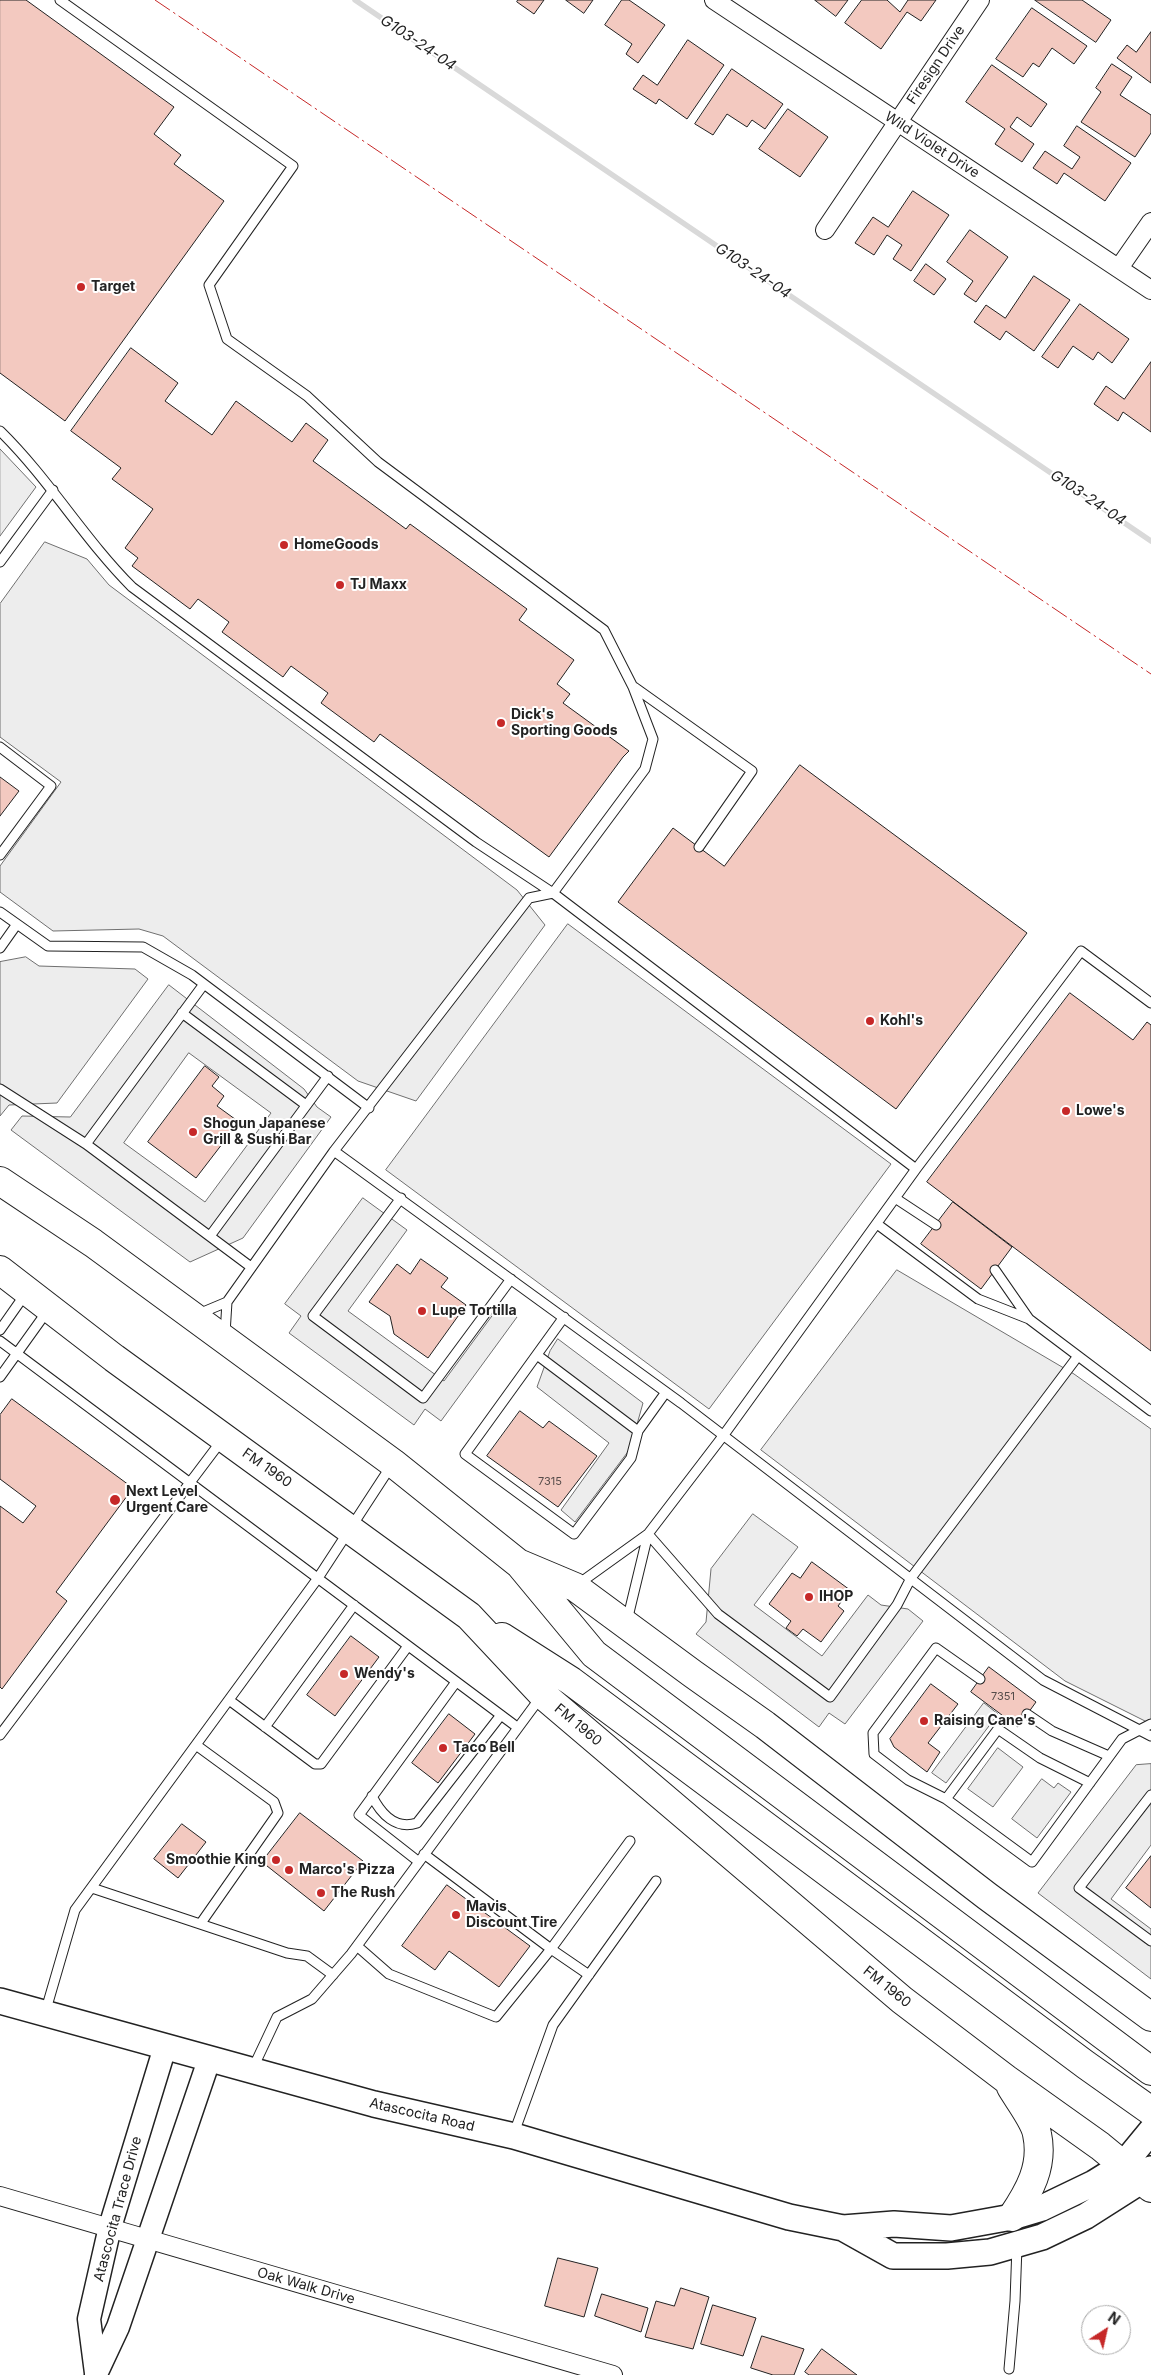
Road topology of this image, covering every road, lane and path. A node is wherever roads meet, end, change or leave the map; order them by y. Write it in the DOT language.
graph roads {
  1 [pos="60,0"];
  2 [pos="714,0"];
  3 [pos="980,0"];
  4 [pos="897,122"];
  5 [pos="1151,222"];
  6 [pos="826,230"];
  7 [pos="1120,268"];
  8 [pos="1151,290"];
  9 [pos="0,431"];
  10 [pos="53,490"];
  11 [pos="0,562"];
  12 [pos="633,687"];
  13 [pos="0,747"];
  14 [pos="699,847"];
  15 [pos="0,856"];
  16 [pos="553,893"];
  17 [pos="0,912"];
  18 [pos="17,924"];
  19 [pos="0,948"];
  20 [pos="204,984"];
  21 [pos="1151,1003"];
  22 [pos="182,1013"];
  23 [pos="328,1076"];
  24 [pos="0,1089"];
  25 [pos="306,1105"];
  26 [pos="369,1108"];
  27 [pos="86,1144"];
  28 [pos="334,1151"];
  29 [pos="916,1169"];
  30 [pos="0,1181"];
  31 [pos="401,1198"];
  32 [pos="895,1198"];
  33 [pos="877,1224"];
  34 [pos="936,1225"];
  35 [pos="210,1236"];
  36 [pos="252,1266"];
  37 [pos="0,1270"];
  38 [pos="995,1270"];
  39 [pos="511,1279"];
  40 [pos="28,1291"];
  41 [pos="227,1302"];
  42 [pos="49,1308"];
  43 [pos="192,1316"];
  44 [pos="564,1317"];
  45 [pos="1029,1319"];
  46 [pos="0,1330"];
  47 [pos="0,1341"];
  48 [pos="225,1342"];
  49 [pos="17,1354"];
  50 [pos="537,1355"];
  51 [pos="1078,1356"];
  52 [pos="0,1377"];
  53 [pos="666,1392"];
  54 [pos="1151,1411"];
  55 [pos="638,1431"];
  56 [pos="723,1436"];
  57 [pos="224,1438"];
  58 [pos="393,1463"];
  59 [pos="191,1484"];
  60 [pos="351,1528"];
  61 [pos="648,1534"];
  62 [pos="518,1563"];
  63 [pos="318,1578"];
  64 [pos="911,1578"];
  65 [pos="575,1587"];
  66 [pos="354,1605"];
  67 [pos="469,1616"];
  68 [pos="626,1624"];
  69 [pos="408,1646"];
  70 [pos="980,1679"];
  71 [pos="456,1682"];
  72 [pos="542,1695"];
  73 [pos="228,1700"];
  74 [pos="1027,1714"];
  75 [pos="501,1715"];
  76 [pos="1151,1724"];
  77 [pos="266,1727"];
  78 [pos="517,1727"];
  79 [pos="1141,1730"];
  80 [pos="0,1736"];
  81 [pos="1151,1736"];
  82 [pos="196,1745"];
  83 [pos="1109,1756"];
  84 [pos="1090,1783"];
  85 [pos="1151,1795"];
  86 [pos="372,1796"];
  87 [pos="946,1799"];
  88 [pos="630,1841"];
  89 [pos="422,1858"];
  90 [pos="656,1882"];
  91 [pos="92,1888"];
  92 [pos="201,1923"];
  93 [pos="1151,1941"];
  94 [pos="357,1946"];
  95 [pos="551,1949"];
  96 [pos="333,1974"];
  97 [pos="589,1975"];
  98 [pos="0,2001"];
  99 [pos="45,2013"];
  100 [pos="1151,2017"];
  101 [pos="165,2047"];
  102 [pos="209,2060"];
  103 [pos="252,2071"];
  104 [pos="1151,2071"];
  105 [pos="1006,2079"];
  106 [pos="1151,2111"];
  107 [pos="1151,2132"];
  108 [pos="514,2136"];
  109 [pos="1142,2176"];
  110 [pos="0,2196"];
  111 [pos="1012,2217"];
  112 [pos="110,2228"];
  113 [pos="844,2228"];
  114 [pos="147,2240"];
  115 [pos="1017,2246"];
  116 [pos="1010,2370"];
  117 [pos="96,2374"];
  118 [pos="613,2375"];
  1 -- 12 [label="lane"];
  2 -- 4 [label="street, Wild Violet Drive"];
  3 -- 4 [label="street, Firesign Drive"];
  4 -- 6 [label="street, Firesign Drive"];
  4 -- 7 [label="street, Wild Violet Drive"];
  5 -- 7 [label="street"];
  7 -- 8 [label="street, Wild Violet Drive"];
  9 -- 10 [label="lane"];
  10 -- 11 [label="lane"];
  10 -- 16 [label="lane"];
  12 -- 14 [label="lane"];
  12 -- 16 [label="lane"];
  13 -- 15 [label="lane"];
  16 -- 26 [label="lane"];
  16 -- 29 [label="lane"];
  17 -- 18 [label="lane"];
  18 -- 19 [label="lane"];
  18 -- 20 [label="lane"];
  20 -- 22 [label="lane"];
  20 -- 23 [label="lane"];
  21 -- 29 [label="lane"];
  22 -- 25 [label="lane"];
  22 -- 27 [label="lane"];
  23 -- 25 [label="lane"];
  23 -- 26 [label="lane"];
  24 -- 27 [label="lane"];
  25 -- 35 [label="lane"];
  26 -- 28 [label="lane"];
  27 -- 35 [label="lane"];
  28 -- 31 [label="lane"];
  28 -- 36 [label="lane"];
  29 -- 32 [label="lane"];
  30 -- 43 [label="main road"];
  31 -- 39 [label="lane"];
  31 -- 39 [label="lane"];
  32 -- 33 [label="lane"];
  32 -- 34 [label="lane"];
  33 -- 45 [label="lane"];
  33 -- 56 [label="lane"];
  35 -- 36 [label="lane"];
  36 -- 41 [label="lane"];
  37 -- 40 [label="main road, FM 1960 / FM 1960"];
  38 -- 45 [label="lane"];
  39 -- 44 [label="lane"];
  40 -- 42 [label="main road, FM 1960 / FM 1960"];
  40 -- 46 [label="lane"];
  41 -- 43 [label="lane"];
  41 -- 48 [label="lane"];
  42 -- 49 [label="lane"];
  42 -- 57 [label="main road, FM 1960 / FM 1960"];
  43 -- 48 [label="main road"];
  44 -- 50 [label="lane"];
  44 -- 53 [label="lane"];
  45 -- 51 [label="lane"];
  47 -- 49 [label="lane"];
  48 -- 58 [label="main road"];
  49 -- 52 [label="lane"];
  49 -- 59 [label="lane"];
  50 -- 55 [label="lane"];
  50 -- 55 [label="lane"];
  51 -- 54 [label="lane"];
  51 -- 64 [label="lane"];
  53 -- 55 [label="lane"];
  53 -- 56 [label="lane"];
  56 -- 61 [label="lane"];
  56 -- 64 [label="lane"];
  57 -- 59 [label="lane"];
  57 -- 60 [label="main road, FM 1960 / FM 1960"];
  58 -- 60 [label="lane"];
  58 -- 62 [label="main road"];
  59 -- 63 [label="lane"];
  59 -- 80 [label="lane"];
  60 -- 63 [label="lane"];
  60 -- 67 [label="main road, FM 1960 / FM 1960"];
  61 -- 64 [label="lane"];
  61 -- 65 [label="lane"];
  61 -- 68 [label="lane"];
  62 -- 65 [label="main road"];
  62 -- 104 [label="main road"];
  63 -- 66 [label="lane"];
  63 -- 73 [label="lane"];
  64 -- 79 [label="lane"];
  65 -- 68 [label="main road"];
  66 -- 69 [label="lane"];
  66 -- 77 [label="lane"];
  67 -- 72 [label="main road, FM 1960 / FM 1960"];
  67 -- 106 [label="main road"];
  68 -- 100 [label="main road"];
  69 -- 71 [label="lane"];
  69 -- 77 [label="lane"];
  70 -- 87 [label="lane"];
  71 -- 75 [label="lane"];
  71 -- 86 [label="lane"];
  72 -- 78 [label="lane"];
  72 -- 105 [label="main road, FM 1960 / FM 1960"];
  73 -- 77 [label="lane"];
  73 -- 82 [label="lane"];
  74 -- 83 [label="lane"];
  75 -- 78 [label="lane"];
  75 -- 86 [label="lane"];
  76 -- 79 [label="lane"];
  78 -- 89 [label="lane"];
  79 -- 81 [label="lane"];
  79 -- 83 [label="lane"];
  82 -- 91 [label="lane"];
  82 -- 92 [label="lane"];
  83 -- 84 [label="lane"];
  84 -- 87 [label="lane"];
  84 -- 87 [label="lane"];
  85 -- 93 [label="lane"];
  86 -- 89 [label="lane"];
  88 -- 95 [label="lane"];
  89 -- 94 [label="lane"];
  89 -- 95 [label="lane"];
  90 -- 97 [label="lane"];
  91 -- 92 [label="lane"];
  91 -- 99 [label="lane"];
  92 -- 96 [label="lane"];
  94 -- 95 [label="lane"];
  94 -- 96 [label="lane"];
  95 -- 97 [label="lane"];
  96 -- 103 [label="lane"];
  97 -- 108 [label="lane"];
  98 -- 99 [label="main road, Atascocita Road"];
  99 -- 101 [label="main road, Atascocita Road"];
  101 -- 102 [label="main road, Atascocita Road"];
  101 -- 112 [label="street, Atascocita Trace Drive"];
  102 -- 103 [label="main road, Atascocita Road"];
  102 -- 114 [label="street, Atascocita Trace Drive"];
  103 -- 108 [label="main road, Atascocita Road"];
  105 -- 109 [label="main road, FM 1960 / FM 1960"];
  105 -- 111 [label="main road"];
  107 -- 109 [label="main road, Atascocita Road"];
  108 -- 113 [label="main road, Atascocita Road"];
  109 -- 111 [label="main road, Atascocita Road"];
  109 -- 115 [label="main road, Atascocita Road"];
  110 -- 112 [label="street, Oak Walk Drive"];
  111 -- 113 [label="main road, Atascocita Road"];
  112 -- 114 [label="street, Oak Walk Drive"];
  112 -- 117 [label="street, Atascocita Trace Drive"];
  113 -- 115 [label="main road, Atascocita Road"];
  114 -- 117 [label="street, Atascocita Trace Drive"];
  114 -- 118 [label="street, Oak Walk Drive"];
  115 -- 116 [label="lane"];
}
